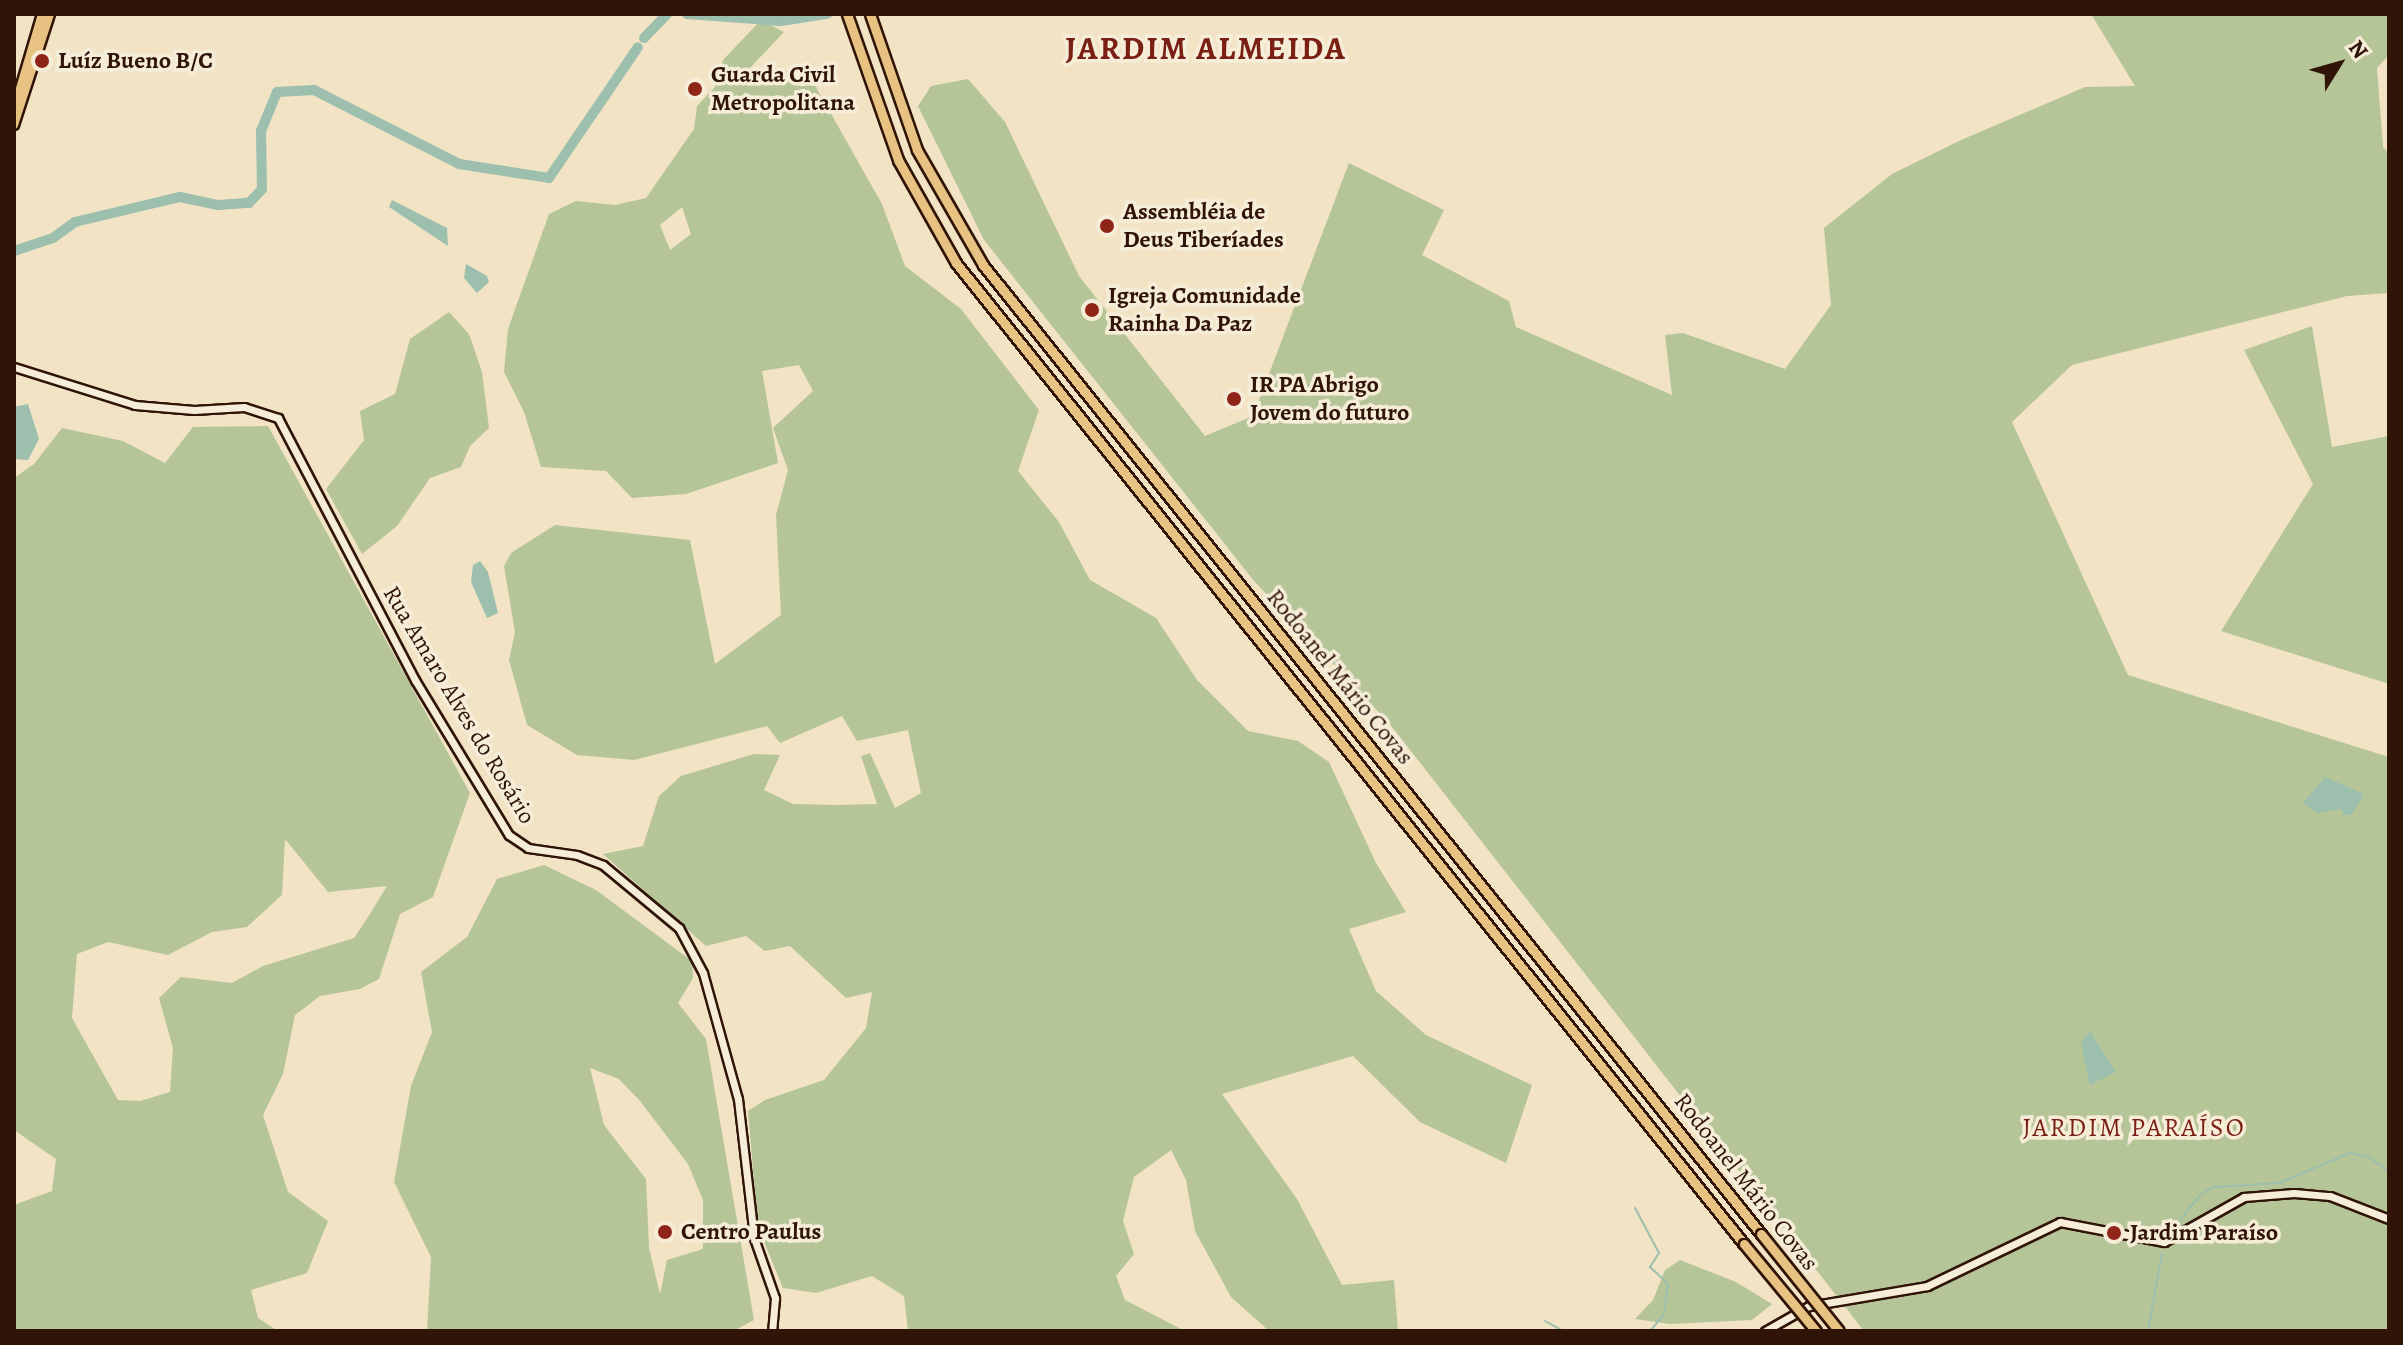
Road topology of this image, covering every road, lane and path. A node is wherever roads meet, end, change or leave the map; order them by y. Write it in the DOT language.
graph roads {
  1 [pos="42,14"];
  2 [pos="50,14"];
  3 [pos="847,14"];
  4 [pos="870,14"];
  5 [pos="14,109"];
  6 [pos="14,125"];
  7 [pos="14,367"];
  8 [pos="2389,1219"];
  9 [pos="772,1331"];
  10 [pos="1765,1331"];
  11 [pos="1816,1331"];
  12 [pos="1839,1331"];
  1 -- 5 [label="main road"];
  2 -- 6 [label="main road"];
  3 -- 11 [label="highway, Rodoanel Mário Covas, bridge"];
  4 -- 12 [label="highway, Rodoanel Mário Covas, bridge"];
  7 -- 9 [label="street, Rua Amaro Alves do Rosário"];
  8 -- 10 [label="street"];
}
